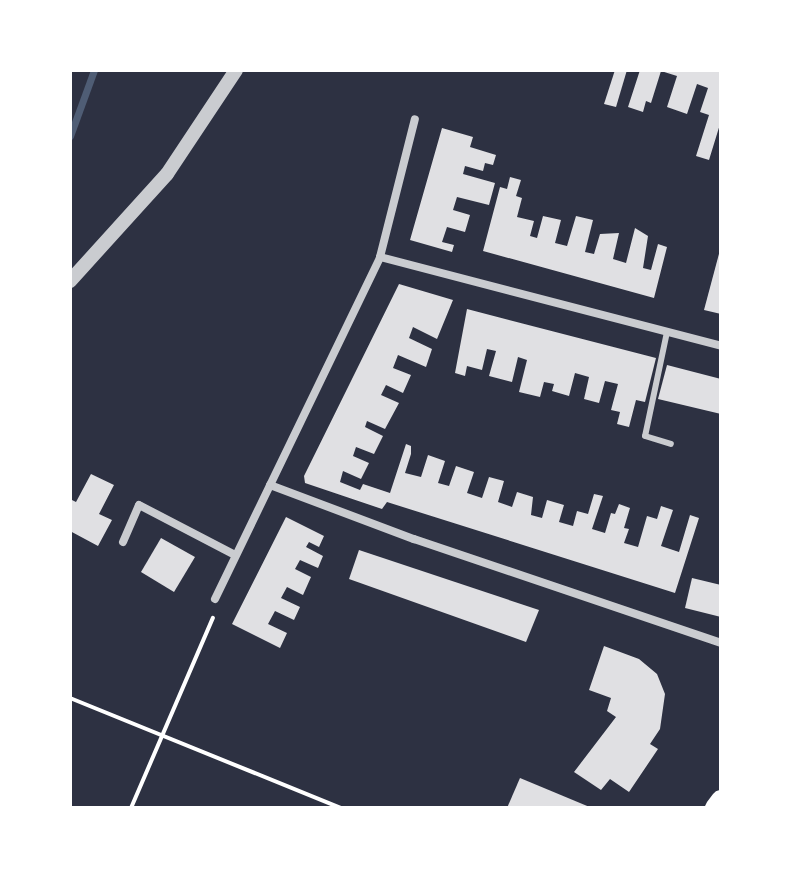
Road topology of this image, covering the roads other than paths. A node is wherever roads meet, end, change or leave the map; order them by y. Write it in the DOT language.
graph roads {
  1 [pos="236,70"];
  2 [pos="415,119"];
  3 [pos="380,257"];
  4 [pos="70,281"];
  5 [pos="667,332"];
  6 [pos="721,346"];
  7 [pos="671,444"];
  8 [pos="270,485"];
  9 [pos="123,542"];
  10 [pos="235,555"];
  11 [pos="215,599"];
  12 [pos="721,643"];
  13 [pos="721,800"];
  14 [pos="715,808"];
  1 -- 4 [label="street"];
  2 -- 3 [label="street"];
  3 -- 5 [label="street"];
  3 -- 8 [label="street"];
  5 -- 6 [label="street"];
  5 -- 7 [label="lane"];
  8 -- 10 [label="street"];
  8 -- 12 [label="street"];
  9 -- 10 [label="street"];
  10 -- 11 [label="street"];
  13 -- 14 [label="main road"];
}
